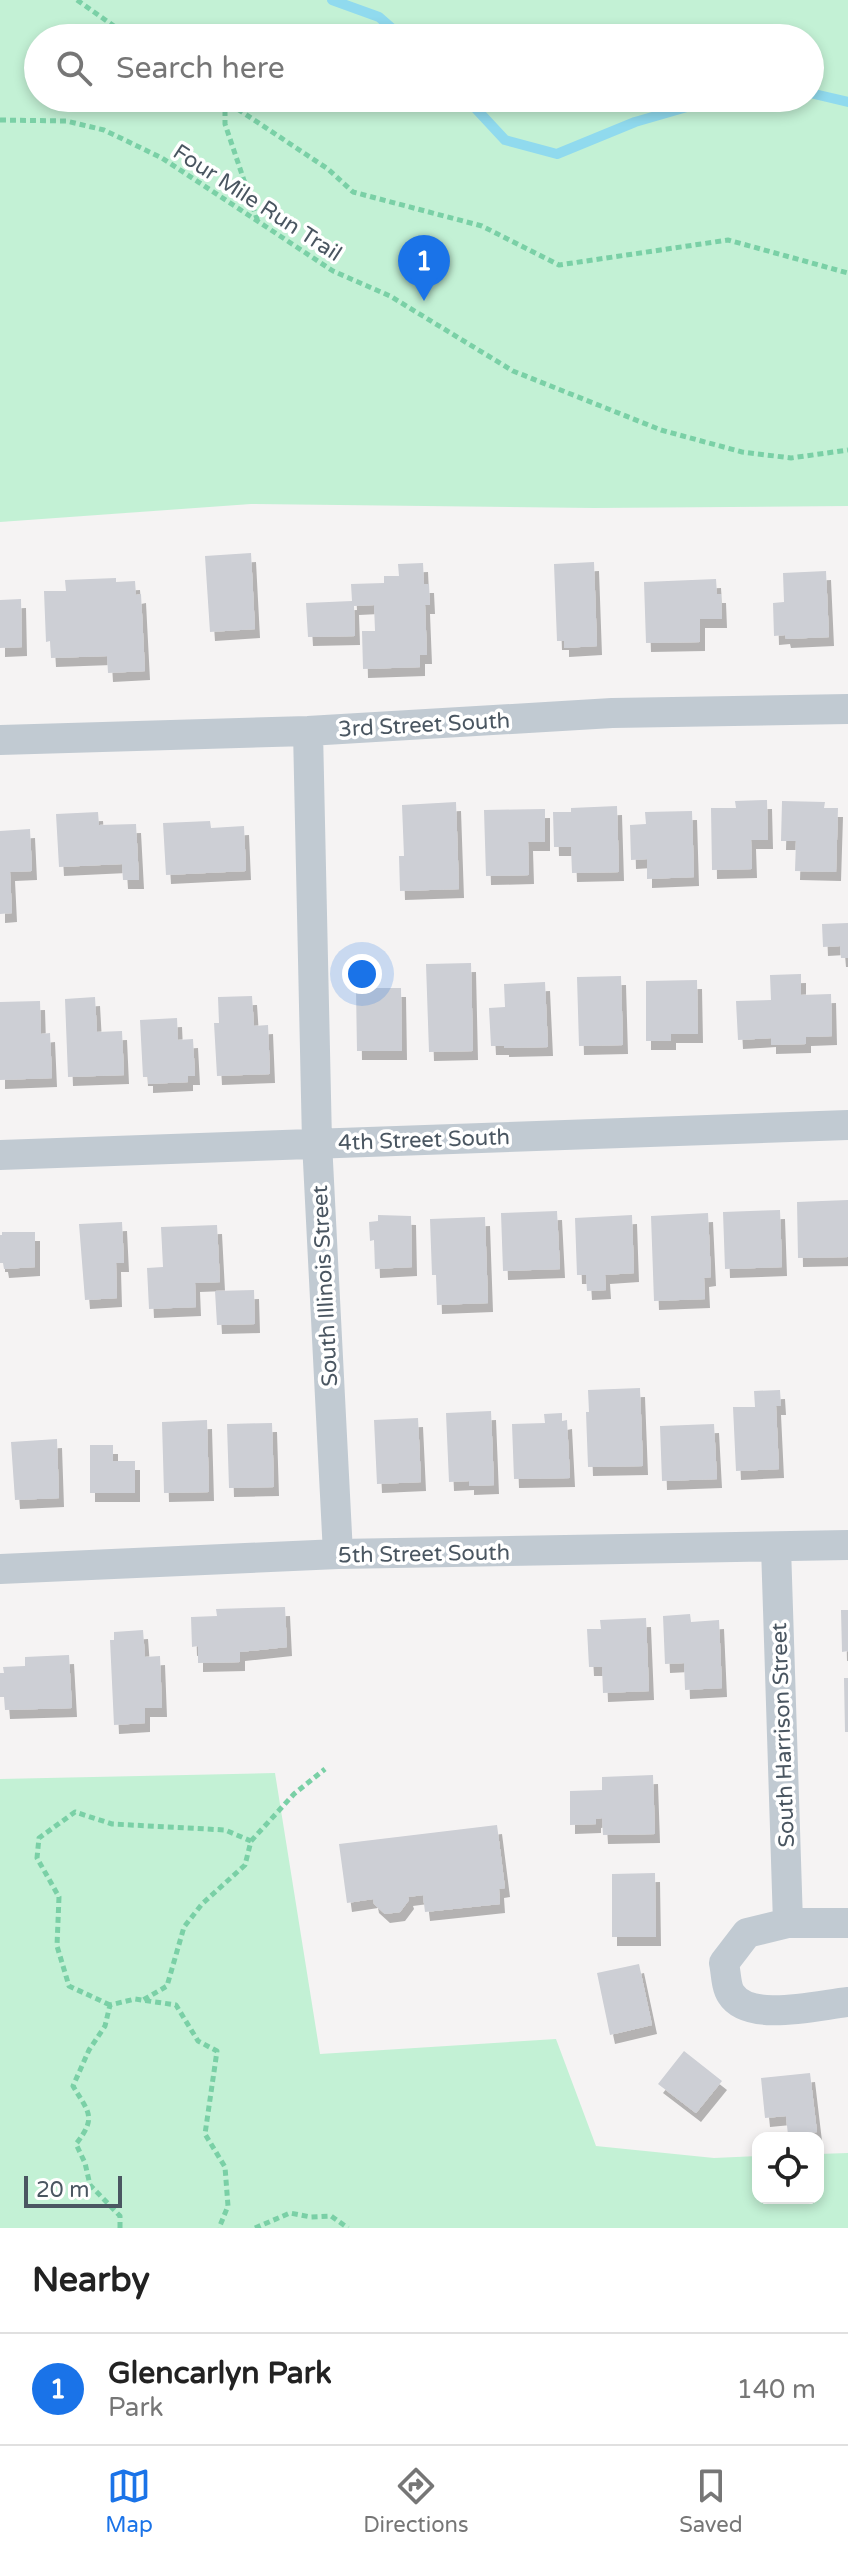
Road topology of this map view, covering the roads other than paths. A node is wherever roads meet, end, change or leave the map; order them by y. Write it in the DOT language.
graph roads {
  1 [pos="848,709"];
  2 [pos="308,731"];
  3 [pos="0,740"];
  4 [pos="848,1125"];
  5 [pos="317,1142"];
  6 [pos="0,1155"];
  7 [pos="848,1545"];
  8 [pos="776,1547"];
  9 [pos="338,1554"];
  10 [pos="0,1569"];
  11 [pos="788,1923"];
  12 [pos="848,1923"];
  13 [pos="848,2002"];
  1 -- 2 [label="street, 3rd Street South"];
  2 -- 3 [label="street, 3rd Street South"];
  2 -- 5 [label="street, South Illinois Street"];
  4 -- 5 [label="street, 4th Street South"];
  5 -- 6 [label="street, 4th Street South"];
  5 -- 9 [label="street, South Illinois Street"];
  7 -- 8 [label="street, 5th Street South"];
  8 -- 9 [label="street, 5th Street South"];
  8 -- 11 [label="street, South Harrison Street"];
  9 -- 10 [label="street, 5th Street South"];
  11 -- 12 [label="street"];
  11 -- 13 [label="street"];
}
